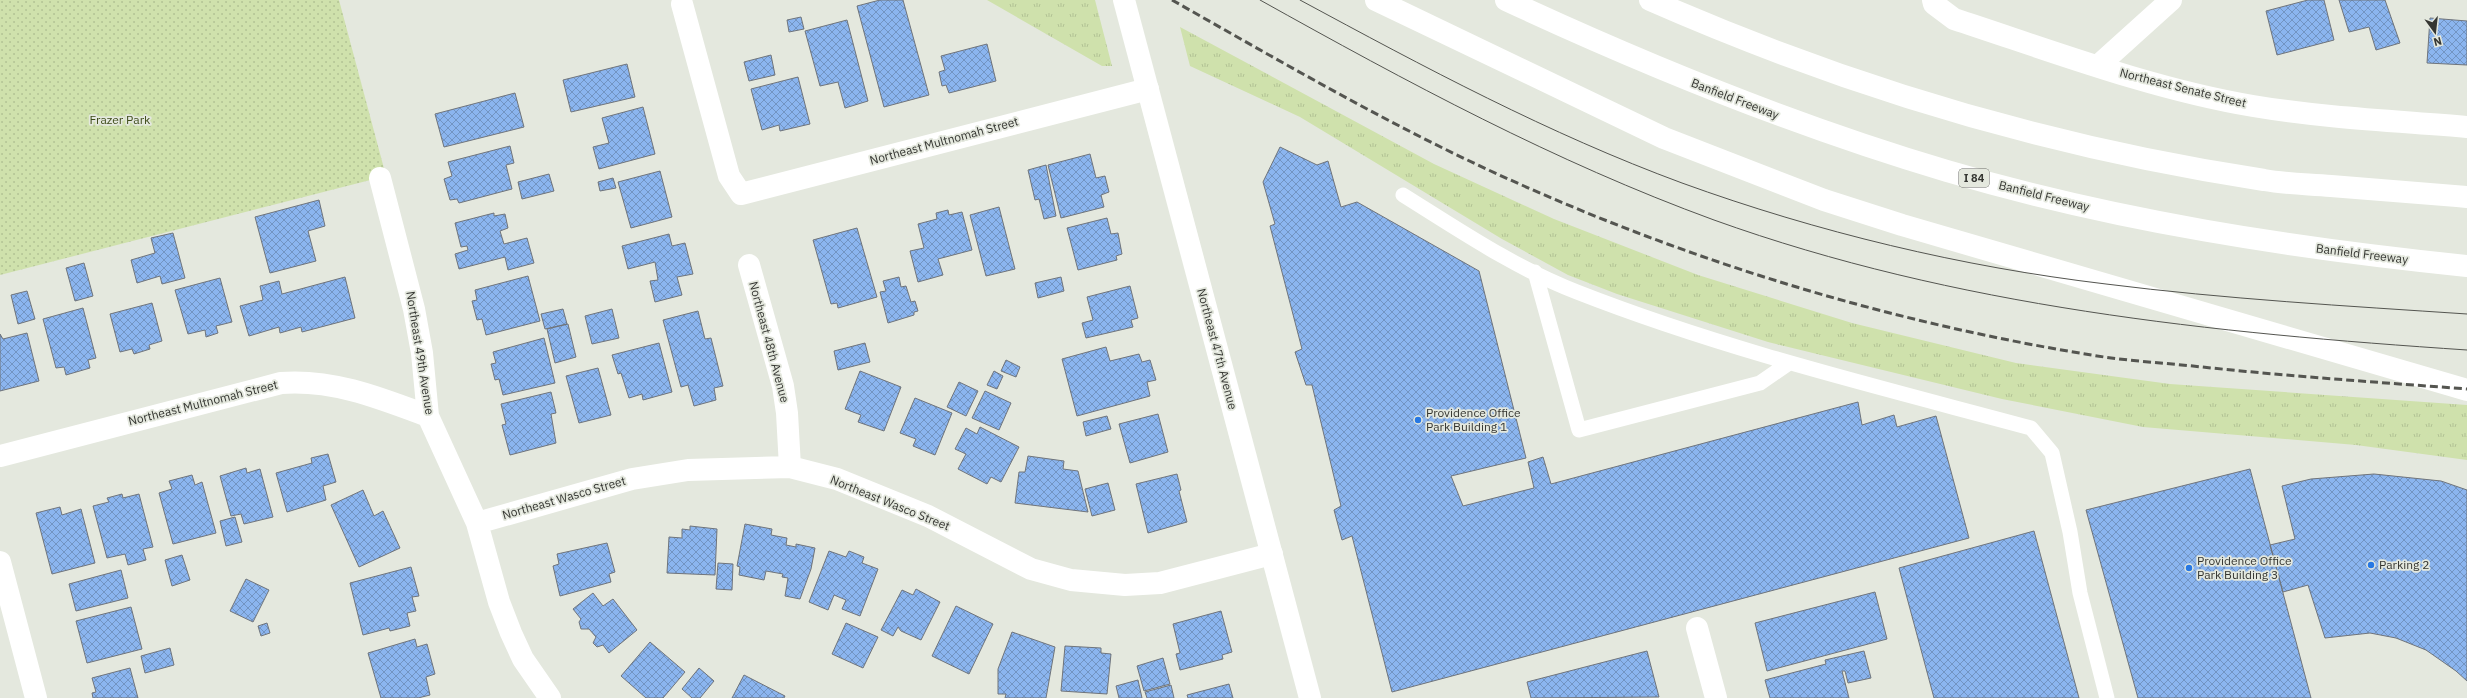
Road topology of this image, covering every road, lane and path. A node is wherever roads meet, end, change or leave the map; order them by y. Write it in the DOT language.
graph roads {
  1 [pos="1124,0"];
  2 [pos="1376,0"];
  3 [pos="1506,0"];
  4 [pos="1650,0"];
  5 [pos="2171,0"];
  6 [pos="1934,2"];
  7 [pos="682,4"];
  8 [pos="2099,65"];
  9 [pos="1146,83"];
  10 [pos="2467,127"];
  11 [pos="380,178"];
  12 [pos="1402,195"];
  13 [pos="2467,196"];
  14 [pos="749,265"];
  15 [pos="2467,266"];
  16 [pos="1535,272"];
  17 [pos="1789,363"];
  18 [pos="2467,390"];
  19 [pos="428,416"];
  20 [pos="0,456"];
  21 [pos="790,467"];
  22 [pos="477,523"];
  23 [pos="1272,554"];
  24 [pos="0,562"];
  25 [pos="1697,628"];
  26 [pos="36,698"];
  27 [pos="550,698"];
  28 [pos="1310,698"];
  29 [pos="1716,698"];
  30 [pos="2107,698"];
  1 -- 9 [label="main road, Northeast 47th Avenue"];
  2 -- 18 [label="main road"];
  3 -- 15 [label="main road, Banfield Freeway / I 84"];
  4 -- 13 [label="main road"];
  5 -- 8 [label="main road"];
  6 -- 8 [label="main road, Northeast Senate Street"];
  7 -- 9 [label="main road, Northeast Multnomah Street"];
  8 -- 10 [label="main road, Northeast Senate Street"];
  9 -- 23 [label="main road, Northeast 47th Avenue"];
  11 -- 19 [label="main road, Northeast 49th Avenue"];
  12 -- 16 [label="lane"];
  14 -- 21 [label="main road, Northeast 48th Avenue"];
  16 -- 17 [label="lane"];
  16 -- 17 [label="lane"];
  17 -- 30 [label="lane"];
  19 -- 20 [label="main road, Northeast Multnomah Street"];
  19 -- 22 [label="main road, Northeast 49th Avenue"];
  21 -- 22 [label="main road, Northeast Wasco Street"];
  21 -- 23 [label="main road, Northeast Wasco Street"];
  22 -- 27 [label="main road, Northeast 49th Avenue"];
  23 -- 28 [label="main road, Northeast 47th Avenue"];
  24 -- 26 [label="main road"];
  25 -- 29 [label="main road"];
}
